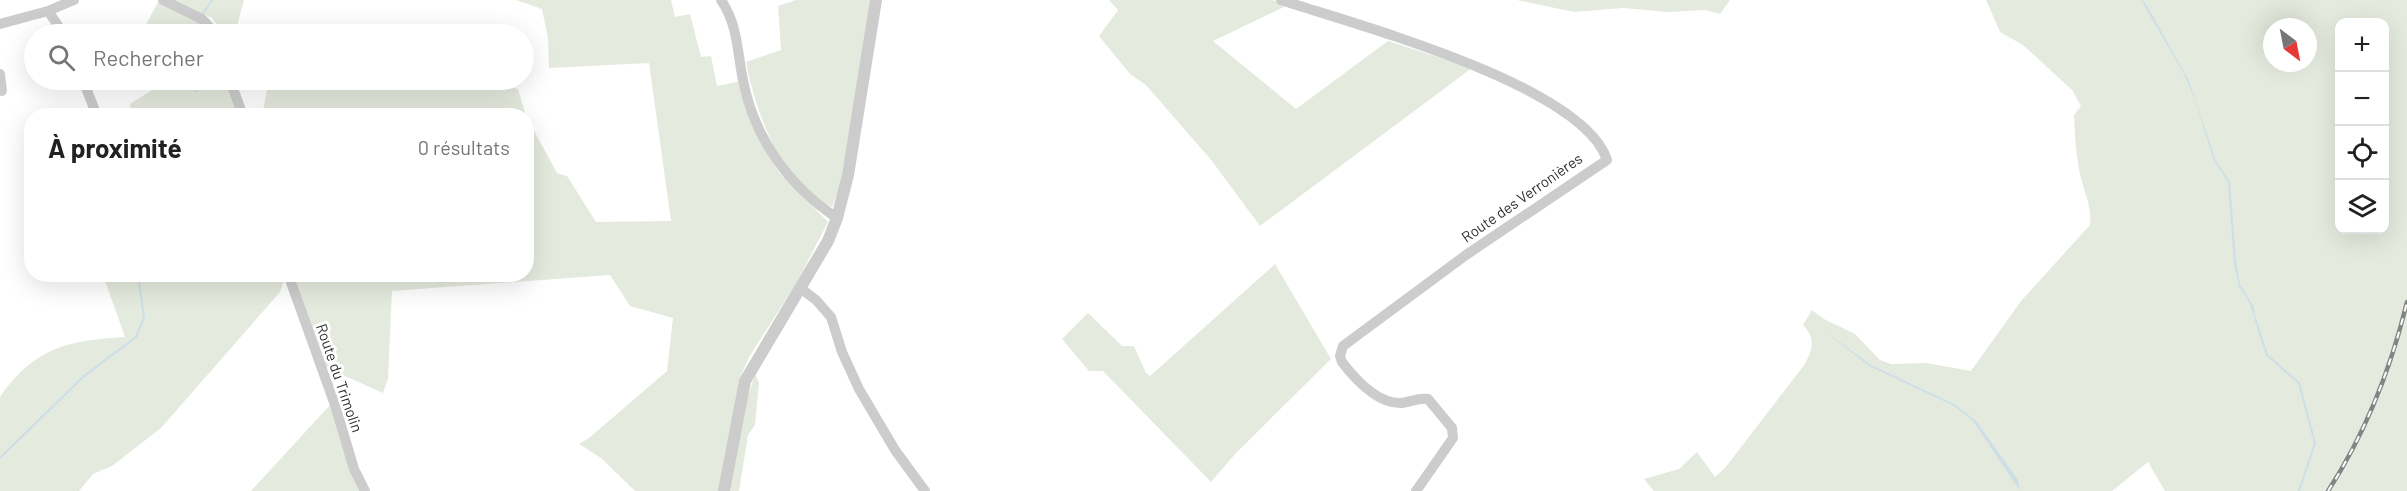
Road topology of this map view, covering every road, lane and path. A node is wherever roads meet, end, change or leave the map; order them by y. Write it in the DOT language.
graph roads {
  1 [pos="74,0"];
  2 [pos="163,0"];
  3 [pos="722,0"];
  4 [pos="876,0"];
  5 [pos="1281,0"];
  6 [pos="48,11"];
  7 [pos="0,24"];
  8 [pos="57,24"];
  9 [pos="206,24"];
  10 [pos="0,74"];
  11 [pos="87,90"];
  12 [pos="234,90"];
  13 [pos="2,91"];
  14 [pos="94,108"];
  15 [pos="240,108"];
  16 [pos="837,218"];
  17 [pos="291,282"];
  18 [pos="800,288"];
  19 [pos="365,491"];
  20 [pos="724,491"];
  21 [pos="925,491"];
  22 [pos="1416,491"];
  1 -- 6 [label="street"];
  2 -- 9 [label="street"];
  3 -- 16 [label="street"];
  4 -- 16 [label="street"];
  5 -- 22 [label="street, Route des Verronières"];
  6 -- 7 [label="street"];
  6 -- 8 [label="street"];
  10 -- 13 [label="street"];
  11 -- 14 [label="street"];
  12 -- 15 [label="street"];
  16 -- 18 [label="street"];
  17 -- 19 [label="street, Route du Trimolin"];
  18 -- 20 [label="street"];
  18 -- 21 [label="street"];
}
